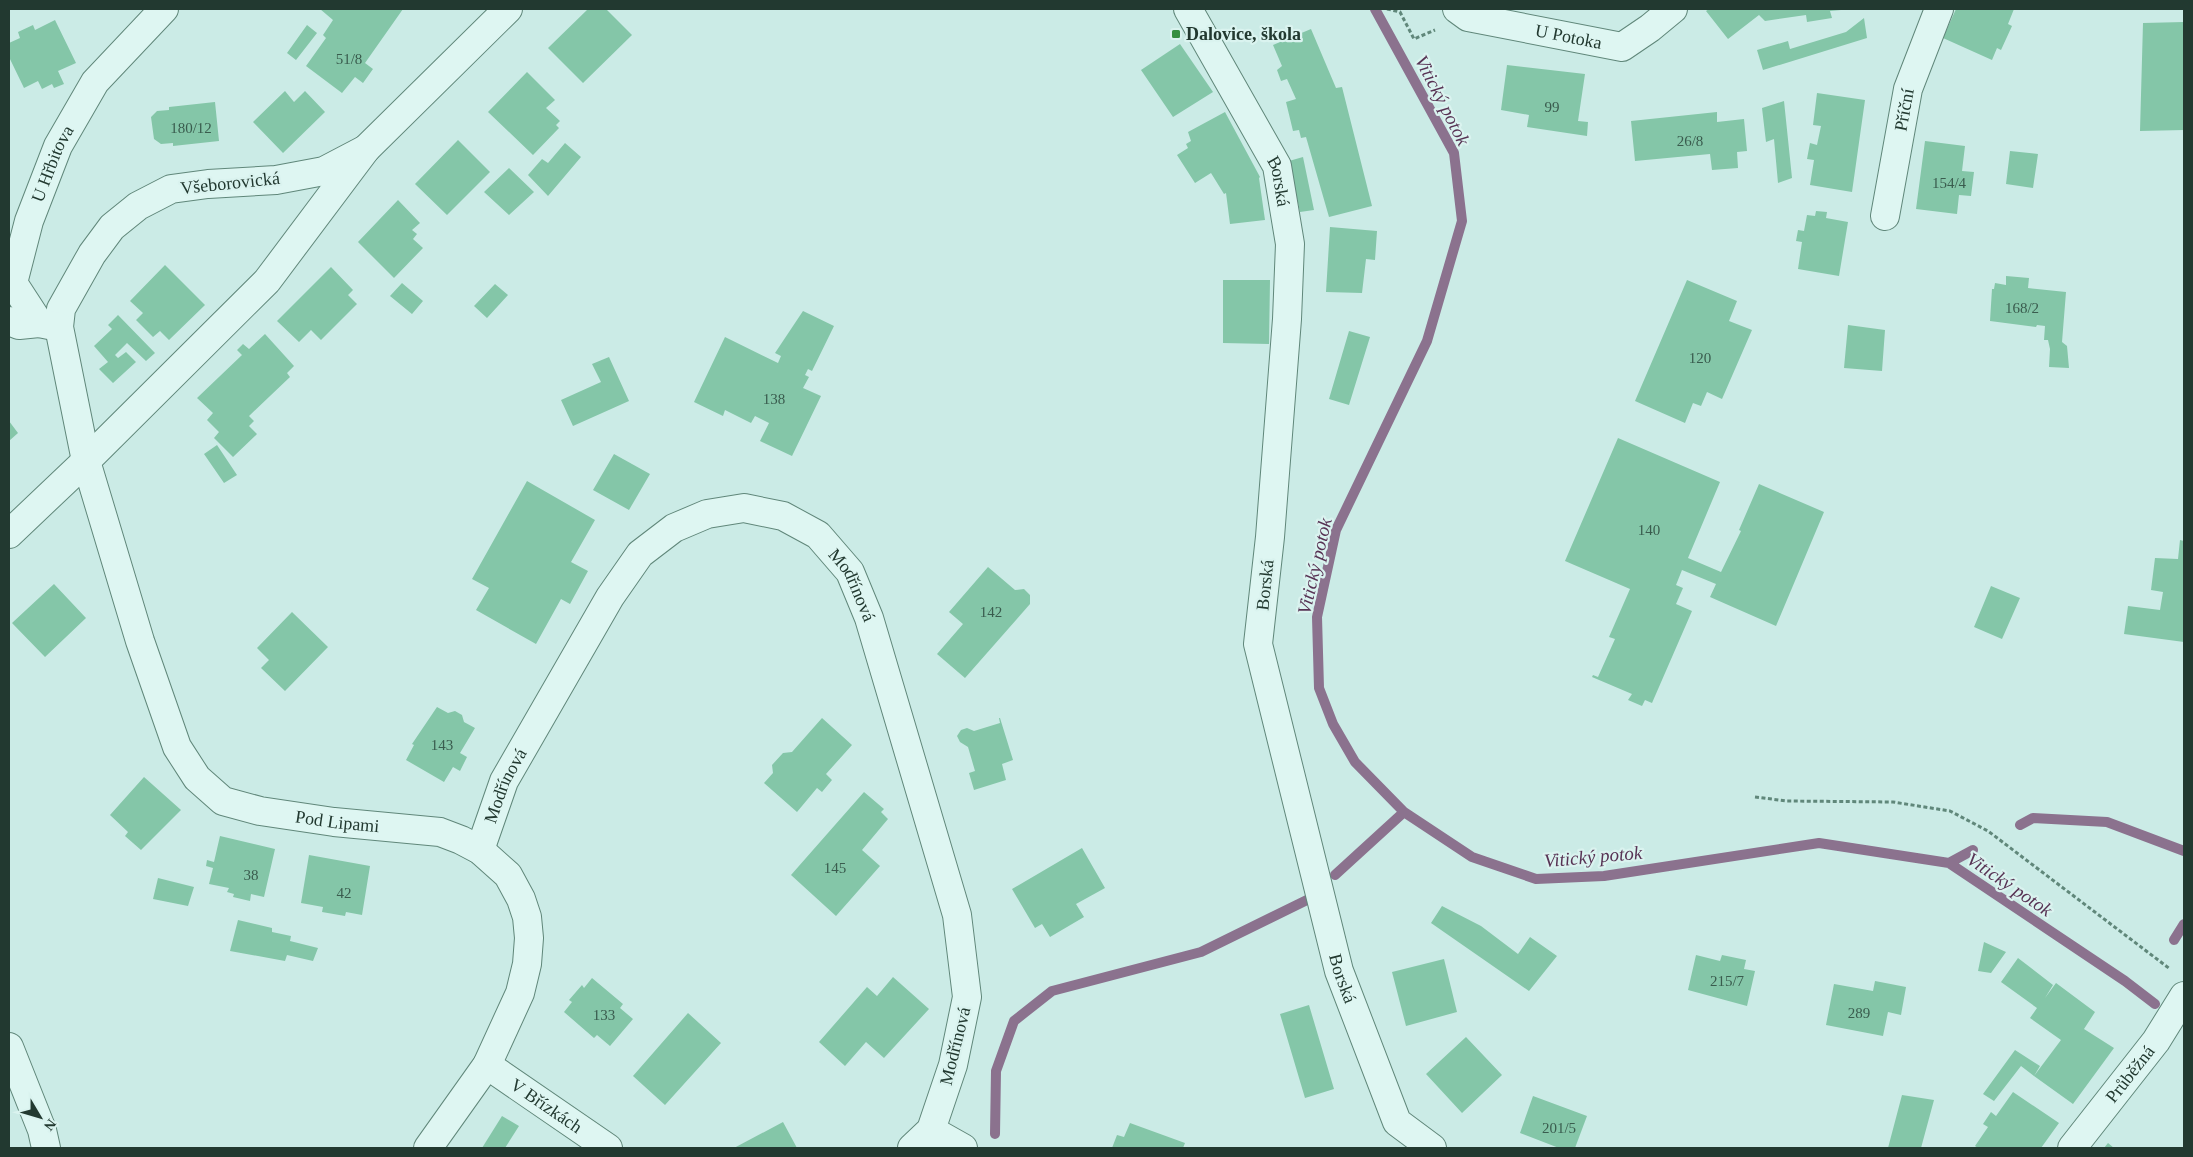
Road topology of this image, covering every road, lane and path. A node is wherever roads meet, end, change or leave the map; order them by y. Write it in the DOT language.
graph roads {
  1 [pos="164,9"];
  2 [pos="508,9"];
  3 [pos="1188,9"];
  4 [pos="1387,9"];
  5 [pos="1457,9"];
  6 [pos="1673,9"];
  7 [pos="1939,9"];
  8 [pos="1414,39"];
  9 [pos="366,150"];
  10 [pos="1885,216"];
  11 [pos="9,321"];
  12 [pos="49,325"];
  13 [pos="86,461"];
  14 [pos="9,534"];
  15 [pos="1755,797"];
  16 [pos="480,850"];
  17 [pos="2180,985"];
  18 [pos="9,1047"];
  19 [pos="486,1064"];
  20 [pos="921,1139"];
  21 [pos="46,1148"];
  22 [pos="428,1148"];
  23 [pos="608,1148"];
  24 [pos="962,1148"];
  25 [pos="1432,1148"];
  26 [pos="2072,1148"];
  1 -- 12 [label="street, U Hřbitova"];
  2 -- 9 [label="street, Všeborovická"];
  3 -- 25 [label="street, Borská"];
  4 -- 8 [label="path"];
  5 -- 6 [label="street, U Potoka"];
  7 -- 10 [label="street, Příční"];
  9 -- 12 [label="street, Všeborovická"];
  9 -- 13 [label="street, Všeborovická"];
  11 -- 12 [label="street"];
  12 -- 13 [label="street, Všeborovická"];
  13 -- 14 [label="street, Všeborovická"];
  13 -- 16 [label="street, Pod Lipami"];
  15 -- 17 [label="path"];
  16 -- 19 [label="street, Pod Lipami"];
  16 -- 20 [label="street, Modřínová"];
  17 -- 26 [label="street, Průběžná"];
  18 -- 21 [label="street"];
  19 -- 22 [label="street, Pod Lipami"];
  19 -- 23 [label="street, V Břízkách"];
  20 -- 24 [label="street"];
}
